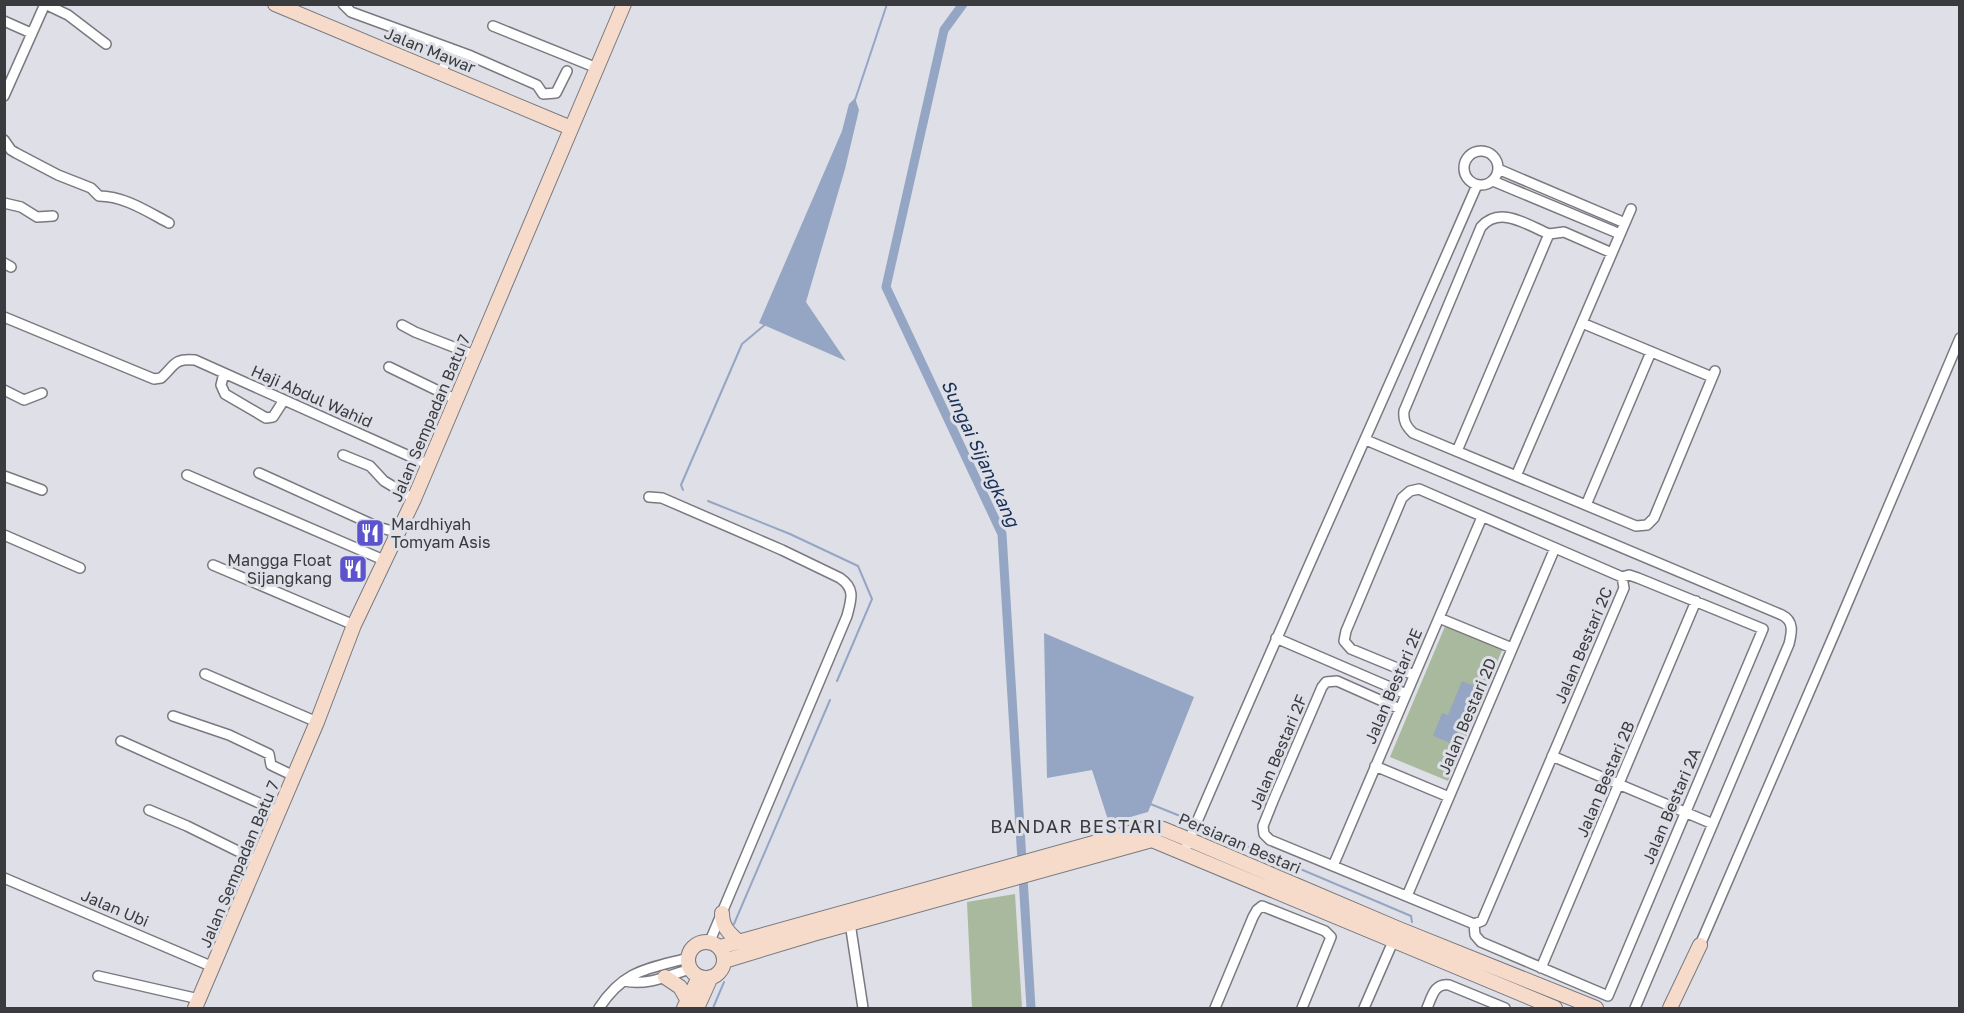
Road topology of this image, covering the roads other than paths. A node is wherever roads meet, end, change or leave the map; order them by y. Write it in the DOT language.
graph roads {
  1 [pos="45,4"];
  2 [pos="274,4"];
  3 [pos="343,4"];
  4 [pos="624,4"];
  5 [pos="4,21"];
  6 [pos="494,26"];
  7 [pos="32,33"];
  8 [pos="106,44"];
  9 [pos="450,48"];
  10 [pos="597,68"];
  11 [pos="567,71"];
  12 [pos="442,72"];
  13 [pos="4,96"];
  14 [pos="572,128"];
  15 [pos="4,140"];
  16 [pos="1498,169"];
  17 [pos="1493,181"];
  18 [pos="1477,185"];
  19 [pos="4,203"];
  20 [pos="1631,209"];
  21 [pos="53,216"];
  22 [pos="170,223"];
  23 [pos="1625,223"];
  24 [pos="1549,234"];
  25 [pos="1620,234"];
  26 [pos="1612,253"];
  27 [pos="4,317"];
  28 [pos="1582,323"];
  29 [pos="402,325"];
  30 [pos="1959,338"];
  31 [pos="1652,352"];
  32 [pos="474,355"];
  33 [pos="389,367"];
  34 [pos="224,373"];
  35 [pos="4,390"];
  36 [pos="42,393"];
  37 [pos="455,399"];
  38 [pos="284,400"];
  39 [pos="1366,440"];
  40 [pos="1457,451"];
  41 [pos="343,455"];
  42 [pos="427,464"];
  43 [pos="259,473"];
  44 [pos="187,475"];
  45 [pos="4,476"];
  46 [pos="1516,476"];
  47 [pos="42,490"];
  48 [pos="649,497"];
  49 [pos="414,499"];
  50 [pos="1586,505"];
  51 [pos="1482,517"];
  52 [pos="399,533"];
  53 [pos="4,535"];
  54 [pos="1555,548"];
  55 [pos="386,561"];
  56 [pos="213,565"];
  57 [pos="80,568"];
  58 [pos="1622,576"];
  59 [pos="1696,601"];
  60 [pos="1439,618"];
  61 [pos="354,625"];
  62 [pos="1276,638"];
  63 [pos="1512,648"];
  64 [pos="205,674"];
  65 [pos="1414,675"];
  66 [pos="1406,694"];
  67 [pos="1400,709"];
  68 [pos="173,716"];
  69 [pos="317,722"];
  70 [pos="121,741"];
  71 [pos="1552,756"];
  72 [pos="1376,766"];
  73 [pos="294,776"];
  74 [pos="1619,784"];
  75 [pos="1449,797"];
  76 [pos="148,810"];
  77 [pos="279,812"];
  78 [pos="1685,812"];
  79 [pos="1713,824"];
  80 [pos="1187,846"];
  81 [pos="258,861"];
  82 [pos="1333,866"];
  83 [pos="1006,874"];
  84 [pos="4,878"];
  85 [pos="1407,896"];
  86 [pos="722,914"];
  87 [pos="850,923"];
  88 [pos="1474,924"];
  89 [pos="1396,935"];
  90 [pos="739,942"];
  91 [pos="715,944"];
  92 [pos="1700,945"];
  93 [pos="724,961"];
  94 [pos="213,966"];
  95 [pos="1541,968"];
  96 [pos="697,970"];
  97 [pos="98,975"];
  98 [pos="665,977"];
  99 [pos="624,981"];
  100 [pos="197,1004"];
  101 [pos="690,1006"];
  102 [pos="599,1008"];
  103 [pos="863,1008"];
  104 [pos="1215,1008"];
  105 [pos="1302,1008"];
  106 [pos="1364,1008"];
  107 [pos="1427,1008"];
  108 [pos="1504,1008"];
  109 [pos="1555,1008"];
  110 [pos="1596,1008"];
  111 [pos="1635,1008"];
  112 [pos="1670,1008"];
  1 -- 7 [label="street"];
  1 -- 8 [label="street"];
  2 -- 12 [label="street, Jalan Mawar"];
  3 -- 9 [label="street"];
  4 -- 10 [label="street, Jalan Sempadan Batu 7"];
  5 -- 7 [label="street"];
  6 -- 10 [label="street"];
  7 -- 13 [label="street"];
  9 -- 11 [label="street"];
  9 -- 12 [label="street"];
  10 -- 14 [label="street, Jalan Sempadan Batu 7"];
  12 -- 14 [label="street, Jalan Mawar"];
  14 -- 32 [label="street, Jalan Sempadan Batu 7"];
  15 -- 22 [label="street"];
  16 -- 17 [label="street"];
  16 -- 18 [label="street"];
  16 -- 23 [label="street"];
  17 -- 18 [label="street"];
  17 -- 25 [label="street"];
  18 -- 39 [label="street"];
  19 -- 21 [label="street"];
  20 -- 23 [label="street"];
  23 -- 25 [label="street"];
  24 -- 26 [label="street"];
  24 -- 40 [label="street"];
  24 -- 40 [label="street"];
  25 -- 26 [label="street"];
  26 -- 28 [label="street"];
  27 -- 34 [label="street, Haji Abdul Wahid"];
  28 -- 31 [label="street"];
  28 -- 46 [label="street"];
  29 -- 32 [label="street"];
  30 -- 92 [label="street"];
  31 -- 50 [label="street"];
  31 -- 50 [label="street"];
  32 -- 37 [label="street, Jalan Sempadan Batu 7"];
  33 -- 37 [label="street"];
  34 -- 38 [label="street, Haji Abdul Wahid"];
  34 -- 38 [label="street"];
  35 -- 36 [label="street"];
  37 -- 42 [label="street, Jalan Sempadan Batu 7"];
  38 -- 42 [label="street, Haji Abdul Wahid"];
  39 -- 62 [label="street"];
  39 -- 79 [label="street"];
  40 -- 46 [label="street"];
  41 -- 49 [label="street"];
  42 -- 49 [label="street, Jalan Sempadan Batu 7"];
  43 -- 52 [label="street"];
  44 -- 55 [label="street"];
  45 -- 47 [label="street"];
  46 -- 50 [label="street"];
  48 -- 86 [label="street"];
  49 -- 52 [label="street, Jalan Sempadan Batu 7"];
  51 -- 54 [label="street, Jalan Bestari 2C"];
  51 -- 60 [label="street, Jalan Bestari 2E"];
  51 -- 65 [label="street, Jalan Bestari 2C"];
  52 -- 55 [label="street, Jalan Sempadan Batu 7"];
  53 -- 57 [label="street"];
  54 -- 58 [label="street, Jalan Bestari 2C"];
  54 -- 63 [label="street, Jalan Bestari 2D"];
  55 -- 61 [label="street, Jalan Sempadan Batu 7"];
  56 -- 61 [label="street"];
  58 -- 59 [label="street"];
  58 -- 71 [label="street, Jalan Bestari 2C"];
  59 -- 74 [label="street, Jalan Bestari 2B"];
  59 -- 78 [label="street, Jalan Bestari 2A"];
  60 -- 63 [label="street"];
  60 -- 65 [label="street, Jalan Bestari 2E"];
  61 -- 69 [label="street, Jalan Sempadan Batu 7"];
  62 -- 66 [label="street"];
  62 -- 80 [label="street"];
  63 -- 75 [label="street, Jalan Bestari 2D"];
  64 -- 69 [label="street"];
  65 -- 66 [label="street, Jalan Bestari 2E"];
  66 -- 67 [label="street, Jalan Bestari 2E"];
  67 -- 72 [label="street, Jalan Bestari 2E"];
  67 -- 82 [label="street, Jalan Bestari 2F"];
  68 -- 73 [label="street"];
  69 -- 73 [label="street, Jalan Sempadan Batu 7"];
  70 -- 77 [label="street"];
  71 -- 74 [label="street"];
  71 -- 88 [label="street, Jalan Bestari 2C"];
  72 -- 75 [label="street"];
  72 -- 82 [label="street, Jalan Bestari 2E"];
  73 -- 77 [label="street, Jalan Sempadan Batu 7"];
  74 -- 78 [label="street"];
  74 -- 95 [label="street, Jalan Bestari 2B"];
  75 -- 85 [label="street, Jalan Bestari 2D"];
  76 -- 81 [label="street"];
  77 -- 81 [label="street, Jalan Sempadan Batu 7"];
  78 -- 79 [label="street"];
  78 -- 95 [label="street, Jalan Bestari 2A"];
  79 -- 111 [label="street"];
  80 -- 83 [label="street, Persiaran Bestari"];
  80 -- 89 [label="street, Persiaran Bestari"];
  81 -- 94 [label="street, Jalan Sempadan Batu 7"];
  82 -- 85 [label="street"];
  83 -- 87 [label="street, Persiaran Bestari"];
  83 -- 90 [label="street, Persiaran Bestari"];
  84 -- 94 [label="street, Jalan Ubi"];
  85 -- 88 [label="street"];
  86 -- 90 [label="street"];
  86 -- 91 [label="street"];
  87 -- 93 [label="street, Persiaran Bestari"];
  87 -- 103 [label="street"];
  88 -- 95 [label="street"];
  89 -- 106 [label="street"];
  89 -- 109 [label="street, Persiaran Bestari"];
  89 -- 110 [label="street, Persiaran Bestari"];
  90 -- 91 [label="street, Persiaran Bestari"];
  91 -- 93 [label="street"];
  91 -- 96 [label="street"];
  92 -- 112 [label="street"];
  93 -- 96 [label="street"];
  94 -- 100 [label="street, Jalan Sempadan Batu 7"];
  96 -- 98 [label="street"];
  96 -- 99 [label="street"];
  96 -- 101 [label="street"];
  97 -- 100 [label="street"];
  98 -- 99 [label="street"];
  98 -- 101 [label="street"];
  99 -- 102 [label="street"];
  104 -- 105 [label="street"];
  107 -- 108 [label="street"];
}
